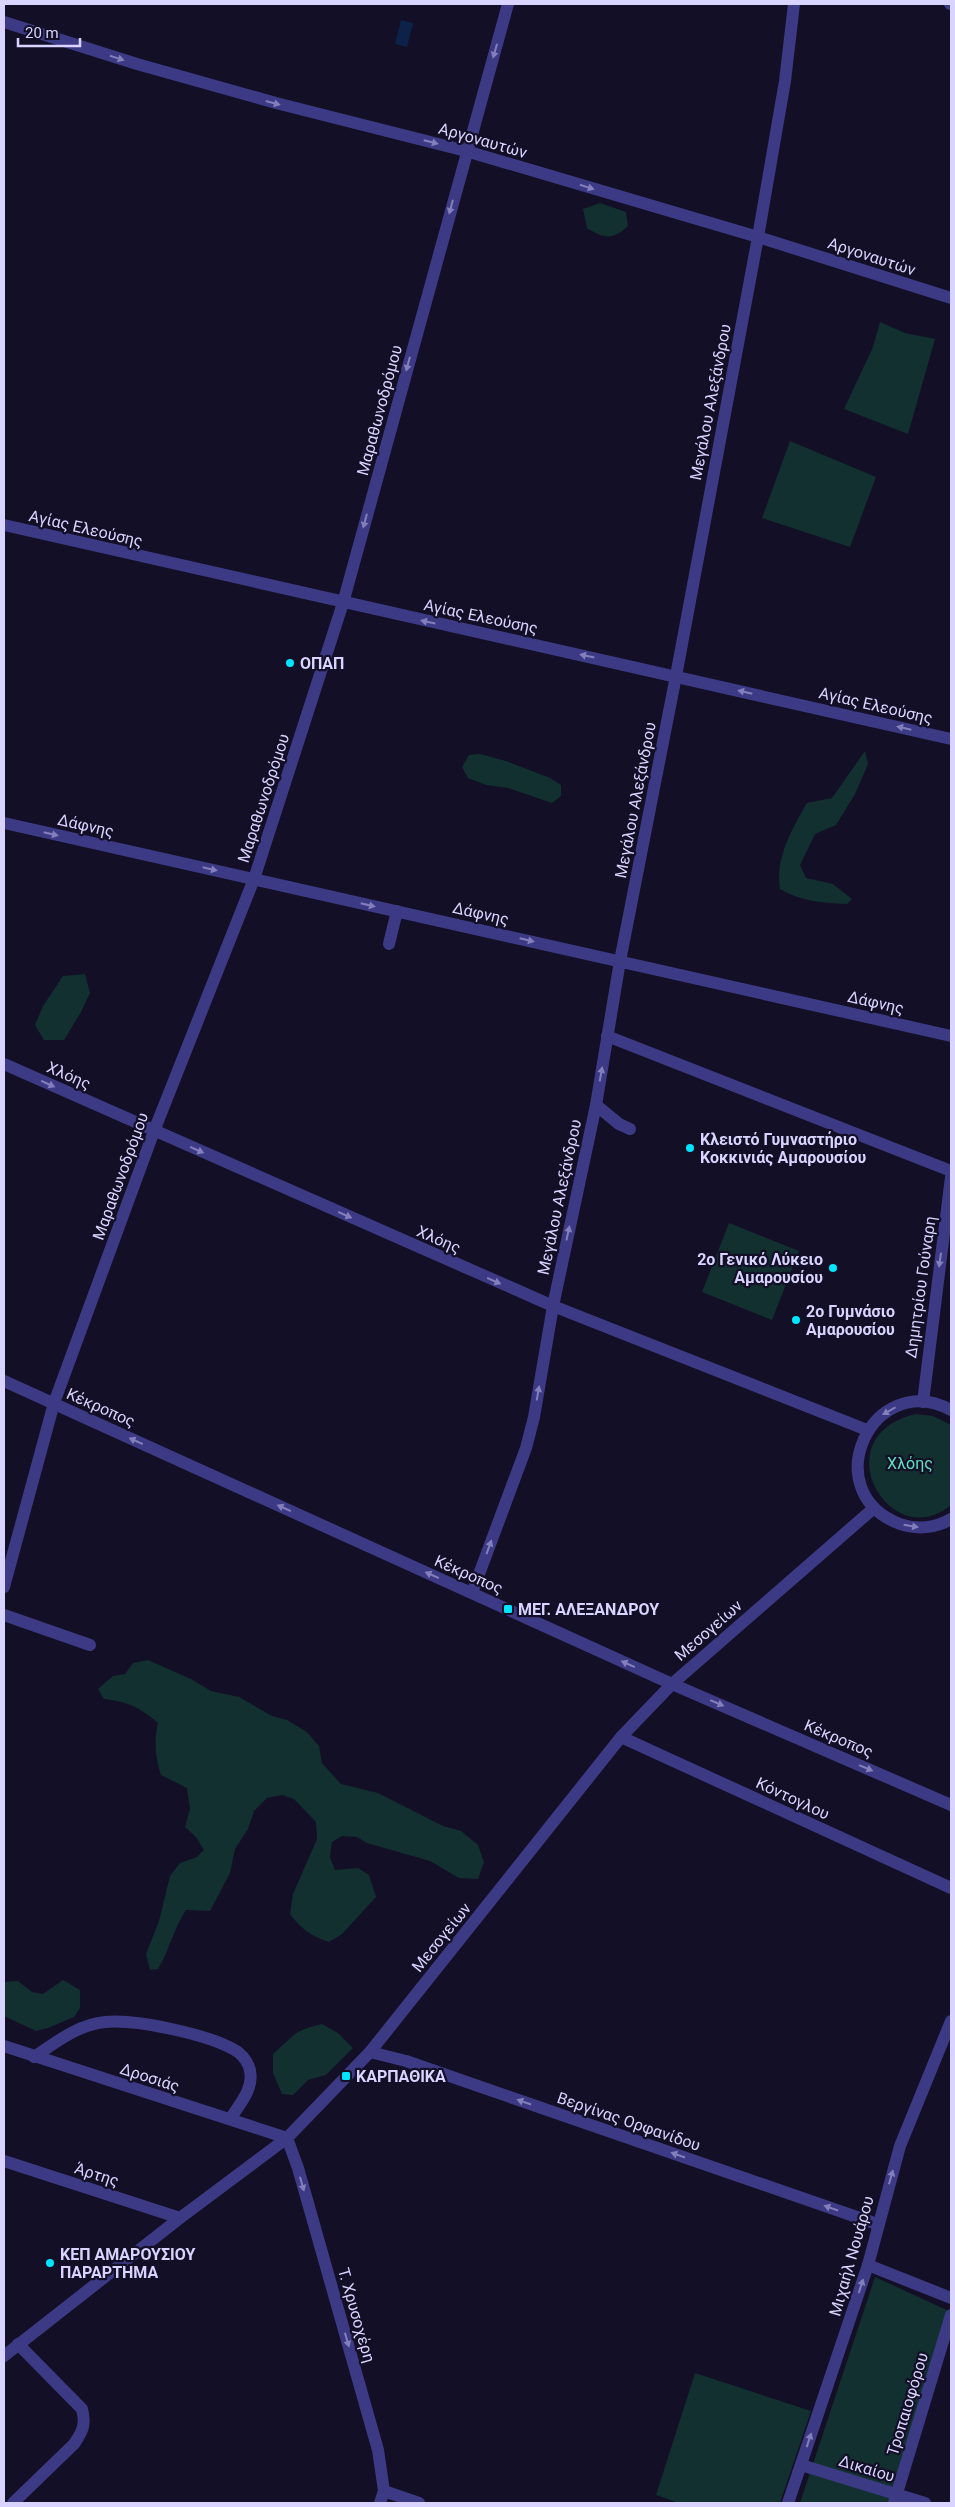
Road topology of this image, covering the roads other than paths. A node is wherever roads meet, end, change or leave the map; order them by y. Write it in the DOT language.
graph roads {
  1 [pos="508,4"];
  2 [pos="794,4"];
  3 [pos="4,22"];
  4 [pos="466,150"];
  5 [pos="758,237"];
  6 [pos="951,298"];
  7 [pos="4,526"];
  8 [pos="343,603"];
  9 [pos="676,676"];
  10 [pos="951,739"];
  11 [pos="4,823"];
  12 [pos="254,879"];
  13 [pos="398,911"];
  14 [pos="389,944"];
  15 [pos="620,961"];
  16 [pos="607,1036"];
  17 [pos="951,1036"];
  18 [pos="4,1064"];
  19 [pos="596,1105"];
  20 [pos="630,1129"];
  21 [pos="154,1131"];
  22 [pos="951,1171"];
  23 [pos="951,1177"];
  24 [pos="553,1306"];
  25 [pos="4,1381"];
  26 [pos="922,1402"];
  27 [pos="54,1404"];
  28 [pos="951,1410"];
  29 [pos="867,1430"];
  30 [pos="874,1508"];
  31 [pos="951,1519"];
  32 [pos="4,1587"];
  33 [pos="472,1593"];
  34 [pos="4,1615"];
  35 [pos="90,1645"];
  36 [pos="672,1684"];
  37 [pos="622,1737"];
  38 [pos="951,1804"];
  39 [pos="951,1888"];
  40 [pos="951,2023"];
  41 [pos="4,2046"];
  42 [pos="370,2052"];
  43 [pos="34,2057"];
  44 [pos="230,2119"];
  45 [pos="287,2138"];
  46 [pos="4,2161"];
  47 [pos="180,2218"];
  48 [pos="877,2224"];
  49 [pos="868,2265"];
  50 [pos="951,2298"];
  51 [pos="951,2315"];
  52 [pos="18,2344"];
  53 [pos="4,2356"];
  54 [pos="801,2465"];
  55 [pos="384,2491"];
  56 [pos="896,2499"];
  57 [pos="13,2503"];
  58 [pos="380,2503"];
  59 [pos="419,2503"];
  60 [pos="788,2503"];
  61 [pos="924,2503"];
  1 -- 4 [label="street, Μαραθωνοδρόμου, one-way"];
  2 -- 5 [label="street, Μεγάλου Αλεξάνδρου"];
  3 -- 4 [label="street, Αργοναυτών, one-way"];
  4 -- 5 [label="street, Αργοναυτών, one-way"];
  4 -- 8 [label="street, Μαραθωνοδρόμου, one-way"];
  5 -- 6 [label="street, Αργοναυτών"];
  5 -- 9 [label="street, Μεγάλου Αλεξάνδρου"];
  7 -- 8 [label="street, Αγίας Ελεούσης"];
  9 -- 8 [label="street, Αγίας Ελεούσης, one-way"];
  8 -- 12 [label="street, Μαραθωνοδρόμου"];
  10 -- 9 [label="street, Αγίας Ελεούσης, one-way"];
  9 -- 15 [label="street, Μεγάλου Αλεξάνδρου"];
  11 -- 12 [label="street, Δάφνης, one-way"];
  12 -- 13 [label="street, Δάφνης, one-way"];
  12 -- 21 [label="street, Μαραθωνοδρόμου"];
  13 -- 14 [label="street"];
  13 -- 15 [label="street, Δάφνης, one-way"];
  15 -- 16 [label="street, Μεγάλου Αλεξάνδρου"];
  15 -- 17 [label="street, Δάφνης"];
  19 -- 16 [label="street, Μεγάλου Αλεξάνδρου, one-way"];
  16 -- 22 [label="street"];
  18 -- 21 [label="street, Χλόης, one-way"];
  19 -- 20 [label="street"];
  24 -- 19 [label="street, Μεγάλου Αλεξάνδρου, one-way"];
  21 -- 24 [label="street, Χλόης, one-way"];
  21 -- 27 [label="street, Μαραθωνοδρόμου"];
  23 -- 26 [label="street, Δημητρίου Γούναρη, one-way"];
  24 -- 29 [label="street, Χλόης"];
  33 -- 24 [label="street, Μεγάλου Αλεξάνδρου, one-way"];
  25 -- 27 [label="street, Κέκροπος"];
  26 -- 28 [label="street"];
  26 -- 29 [label="street, one-way"];
  27 -- 32 [label="street, Μαραθωνοδρόμου"];
  33 -- 27 [label="street, Κέκροπος, one-way"];
  29 -- 30 [label="street"];
  30 -- 31 [label="street, one-way"];
  30 -- 36 [label="street, Μεσογείων"];
  36 -- 33 [label="street, Κέκροπος, one-way"];
  34 -- 35 [label="street"];
  36 -- 37 [label="street, Μεσογείων"];
  36 -- 38 [label="street, Κέκροπος, one-way"];
  37 -- 39 [label="street, Κόντογλου"];
  37 -- 42 [label="street, Μεσογείων"];
  48 -- 40 [label="street, Μιχαήλ Νουάρου, one-way"];
  41 -- 43 [label="street, Δροσιάς"];
  42 -- 45 [label="street, Μεσογείων"];
  48 -- 42 [label="street, Βεργίνας Ορφανίδου, one-way"];
  43 -- 44 [label="street, Δροσιάς"];
  43 -- 44 [label="street"];
  44 -- 45 [label="street, Δροσιάς"];
  45 -- 47 [label="street, Μεσογείων"];
  45 -- 55 [label="street, Τ. Χρυσοχέρη, one-way"];
  46 -- 47 [label="street, Άρτης"];
  47 -- 52 [label="street, Μεσογείων"];
  48 -- 49 [label="street, Μιχαήλ Νουάρου"];
  49 -- 50 [label="street"];
  54 -- 49 [label="street, Μιχαήλ Νουάρου, one-way"];
  51 -- 56 [label="street, Τροπαιοφόρου"];
  52 -- 53 [label="street, Μεσογείων"];
  52 -- 57 [label="street"];
  54 -- 56 [label="street, Δικαίου"];
  54 -- 60 [label="street, Μιχαήλ Νουάρου"];
  55 -- 58 [label="street, Τ. Χρυσοχέρη"];
  55 -- 59 [label="street"];
  56 -- 61 [label="street, Δικαίου"];
}
